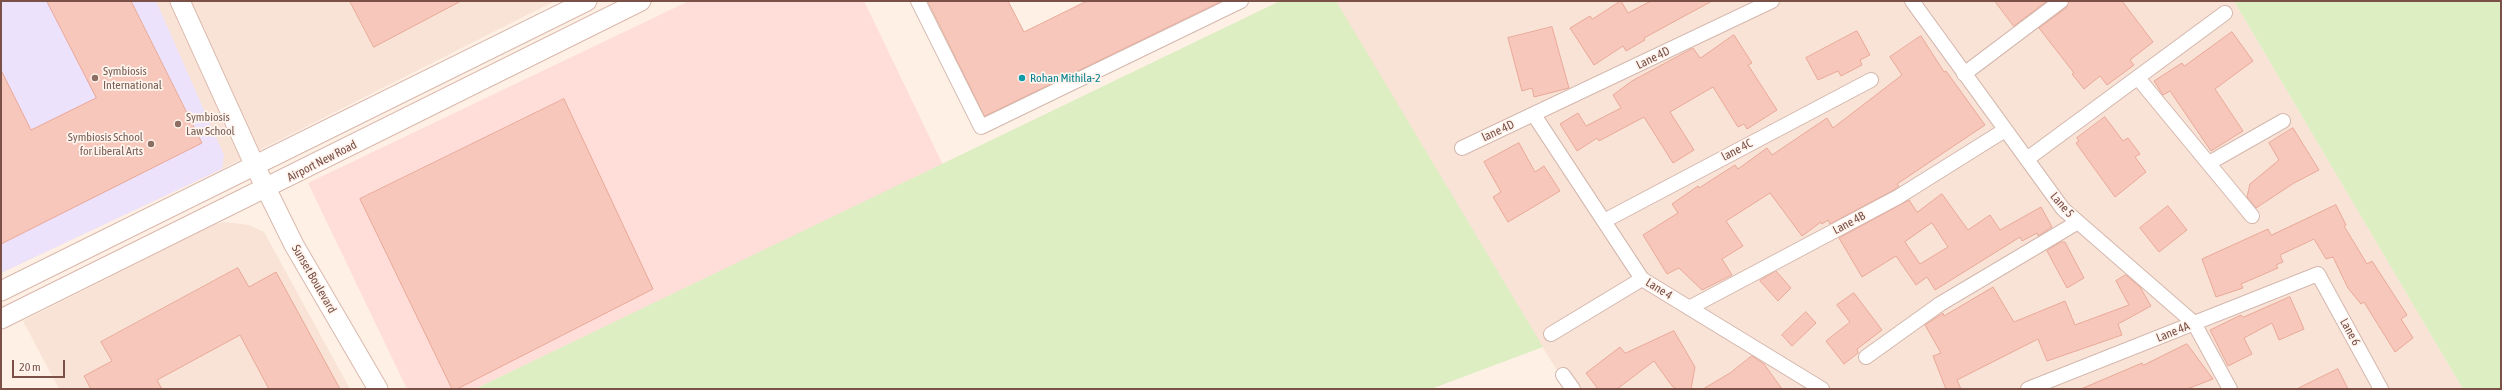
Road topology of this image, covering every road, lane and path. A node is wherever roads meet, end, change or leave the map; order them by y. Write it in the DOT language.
graph roads {
  1 [pos="180,1"];
  2 [pos="587,1"];
  3 [pos="641,1"];
  4 [pos="918,1"];
  5 [pos="1241,1"];
  6 [pos="1772,1"];
  7 [pos="1912,1"];
  8 [pos="2062,1"];
  9 [pos="2225,13"];
  10 [pos="1964,74"];
  11 [pos="2138,78"];
  12 [pos="1871,80"];
  13 [pos="1534,115"];
  14 [pos="2283,121"];
  15 [pos="2005,130"];
  16 [pos="1462,148"];
  17 [pos="2027,159"];
  18 [pos="2209,163"];
  19 [pos="255,166"];
  20 [pos="266,189"];
  21 [pos="2252,216"];
  22 [pos="1604,221"];
  23 [pos="2078,222"];
  24 [pos="2318,274"];
  25 [pos="1642,279"];
  26 [pos="1,291"];
  27 [pos="1689,308"];
  28 [pos="1,319"];
  29 [pos="2194,323"];
  30 [pos="1551,334"];
  31 [pos="1866,357"];
  32 [pos="1563,375"];
  33 [pos="378,389"];
  34 [pos="1574,389"];
  35 [pos="1822,389"];
  36 [pos="2028,389"];
  37 [pos="2230,389"];
  38 [pos="2381,389"];
  1 -- 19 [label="main road, Sunset Boulevard"];
  2 -- 19 [label="main road"];
  3 -- 20 [label="main road, Airport New Road"];
  4 -- 5 [label="street"];
  6 -- 13 [label="street, Lane 4D"];
  7 -- 10 [label="street, Lane 5"];
  8 -- 10 [label="street"];
  9 -- 11 [label="street"];
  10 -- 15 [label="street, Lane 5"];
  11 -- 17 [label="street"];
  11 -- 18 [label="street"];
  12 -- 22 [label="street, lane 4C"];
  13 -- 16 [label="street, lane 4D"];
  13 -- 22 [label="street, Lane 4"];
  14 -- 18 [label="street"];
  15 -- 17 [label="street, Lane 5"];
  15 -- 27 [label="street, Lane 4B"];
  17 -- 23 [label="street, Lane 5"];
  18 -- 21 [label="street"];
  19 -- 20 [label="main road, Sunset Boulevard"];
  19 -- 26 [label="main road"];
  20 -- 28 [label="main road, Airport New Road"];
  20 -- 33 [label="main road, Sunset Boulevard"];
  22 -- 25 [label="street, Lane 4"];
  23 -- 29 [label="street, Lane 5"];
  23 -- 31 [label="street"];
  24 -- 29 [label="street, Lane 4A"];
  24 -- 38 [label="street, Lane 6"];
  25 -- 27 [label="street, Lane 4"];
  25 -- 30 [label="street"];
  27 -- 35 [label="street, Lane 4"];
  29 -- 36 [label="street, Lane 4A"];
  29 -- 37 [label="street, Lane 5"];
  32 -- 34 [label="street"];
}
